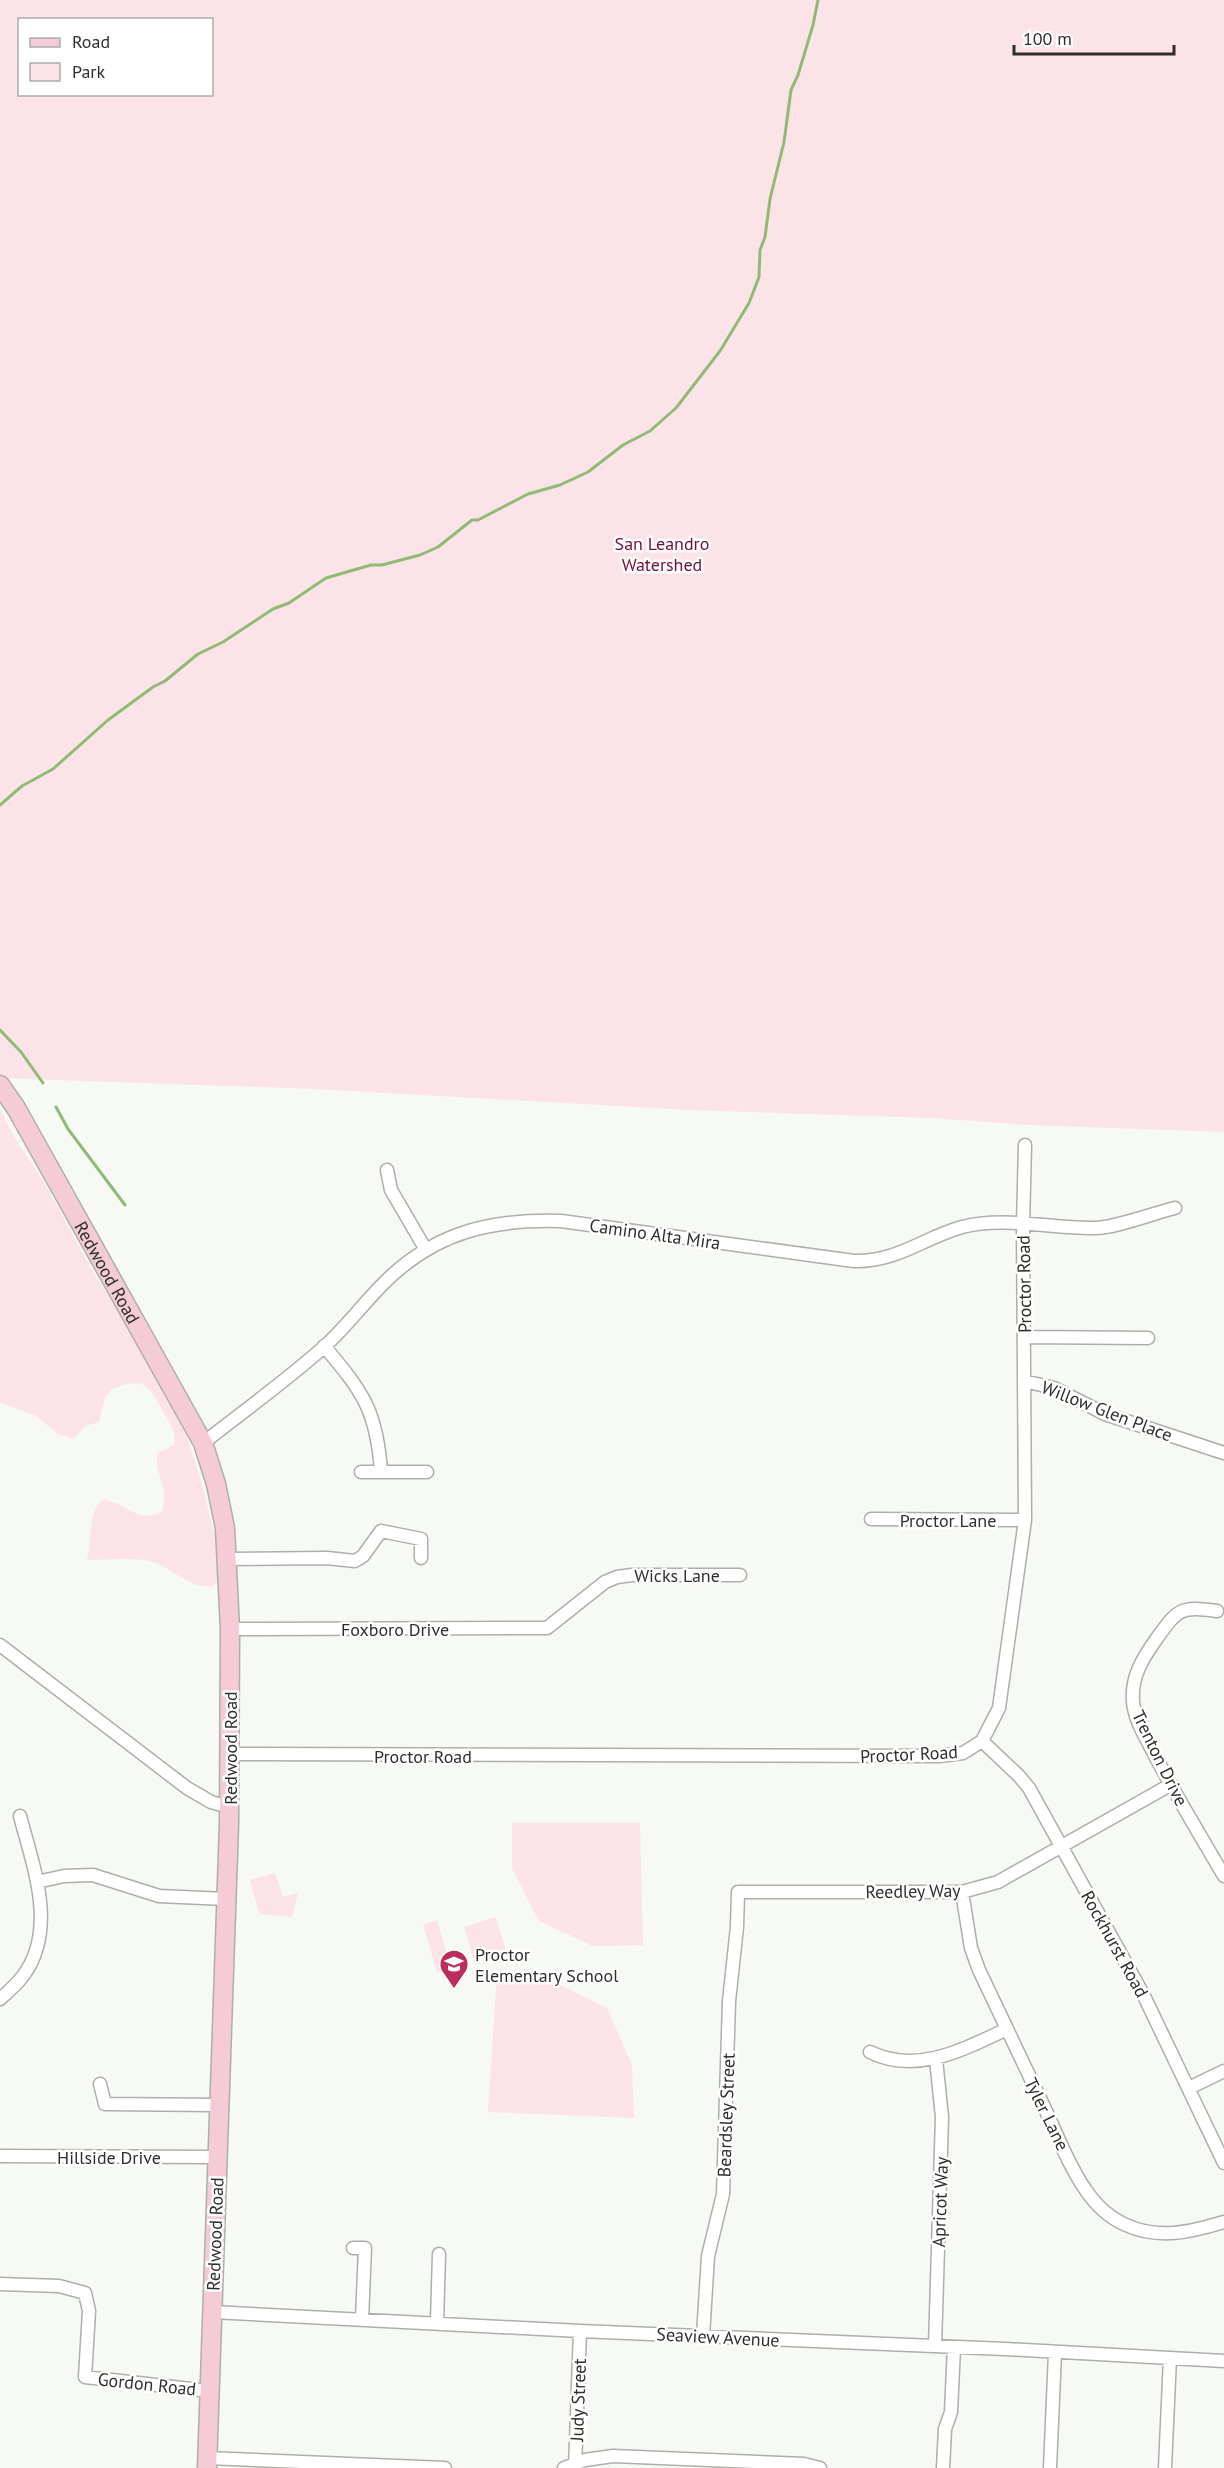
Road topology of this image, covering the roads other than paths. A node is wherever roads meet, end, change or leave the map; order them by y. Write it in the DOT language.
graph roads {
  1 [pos="0,1085"];
  2 [pos="1025,1145"];
  3 [pos="387,1170"];
  4 [pos="1175,1208"];
  5 [pos="1023,1224"];
  6 [pos="426,1250"];
  7 [pos="1025,1337"];
  8 [pos="1148,1338"];
  9 [pos="324,1346"];
  10 [pos="1024,1381"];
  11 [pos="203,1443"];
  12 [pos="1224,1453"];
  13 [pos="361,1472"];
  14 [pos="381,1472"];
  15 [pos="427,1472"];
  16 [pos="871,1519"];
  17 [pos="1025,1520"];
  18 [pos="421,1558"];
  19 [pos="228,1559"];
  20 [pos="740,1575"];
  21 [pos="1217,1611"];
  22 [pos="557,1620"];
  23 [pos="230,1629"];
  24 [pos="0,1645"];
  25 [pos="982,1741"];
  26 [pos="230,1754"];
  27 [pos="1170,1785"];
  28 [pos="229,1806"];
  29 [pos="20,1816"];
  30 [pos="1061,1847"];
  31 [pos="1224,1876"];
  32 [pos="37,1882"];
  33 [pos="738,1892"];
  34 [pos="962,1892"];
  35 [pos="226,1899"];
  36 [pos="0,1999"];
  37 [pos="1007,2029"];
  38 [pos="870,2052"];
  39 [pos="936,2059"];
  40 [pos="1224,2071"];
  41 [pos="100,2084"];
  42 [pos="1189,2088"];
  43 [pos="219,2105"];
  44 [pos="0,2156"];
  45 [pos="217,2157"];
  46 [pos="1224,2163"];
  47 [pos="1224,2222"];
  48 [pos="353,2248"];
  49 [pos="439,2254"];
  50 [pos="0,2284"];
  51 [pos="212,2312"];
  52 [pos="362,2319"];
  53 [pos="437,2322"];
  54 [pos="580,2331"];
  55 [pos="704,2336"];
  56 [pos="934,2346"];
  57 [pos="954,2347"];
  58 [pos="1055,2353"];
  59 [pos="1170,2358"];
  60 [pos="1224,2361"];
  61 [pos="210,2391"];
  62 [pos="207,2463"];
  63 [pos="741,2465"];
  64 [pos="572,2467"];
  65 [pos="445,2468"];
  66 [pos="820,2468"];
  67 [pos="943,2468"];
  68 [pos="1050,2468"];
  69 [pos="1165,2468"];
  1 -- 11 [label="main road, Redwood Road"];
  2 -- 5 [label="street, Proctor Road"];
  3 -- 6 [label="street"];
  4 -- 5 [label="street, Camino Alta Mira"];
  5 -- 6 [label="street, Camino Alta Mira"];
  5 -- 7 [label="street, Proctor Road"];
  6 -- 9 [label="street, Camino Alta Mira"];
  7 -- 8 [label="street"];
  7 -- 10 [label="street, Proctor Road"];
  9 -- 11 [label="street, Camino Alta Mira"];
  9 -- 14 [label="street"];
  10 -- 12 [label="street, Willow Glen Place"];
  10 -- 17 [label="street, Proctor Road"];
  11 -- 19 [label="main road, Redwood Road"];
  13 -- 14 [label="street"];
  14 -- 15 [label="street"];
  16 -- 17 [label="street, Proctor Lane"];
  17 -- 25 [label="street, Proctor Road"];
  18 -- 19 [label="street"];
  19 -- 23 [label="main road, Redwood Road"];
  20 -- 22 [label="street, Wicks Lane"];
  21 -- 27 [label="street, Trenton Drive"];
  22 -- 23 [label="street, Foxboro Drive"];
  23 -- 26 [label="main road, Redwood Road"];
  24 -- 28 [label="street"];
  25 -- 26 [label="street, Proctor Road"];
  25 -- 30 [label="street, Rockhurst Road"];
  26 -- 28 [label="main road, Redwood Road"];
  27 -- 30 [label="street, Reedley Way"];
  27 -- 31 [label="street, Trenton Drive"];
  28 -- 35 [label="main road, Redwood Road"];
  29 -- 32 [label="street"];
  30 -- 34 [label="street, Reedley Way"];
  30 -- 42 [label="street, Rockhurst Road"];
  32 -- 35 [label="street"];
  32 -- 36 [label="street"];
  33 -- 34 [label="street, Reedley Way"];
  33 -- 55 [label="street, Beardsley Street"];
  34 -- 37 [label="street, Tyler Lane"];
  35 -- 43 [label="main road, Redwood Road"];
  37 -- 39 [label="street"];
  37 -- 47 [label="street, Tyler Lane"];
  38 -- 39 [label="street"];
  39 -- 56 [label="street, Apricot Way"];
  40 -- 42 [label="street"];
  41 -- 43 [label="street"];
  42 -- 46 [label="street, Rockhurst Road"];
  43 -- 45 [label="main road, Redwood Road"];
  44 -- 45 [label="street, Hillside Drive"];
  45 -- 51 [label="main road, Redwood Road"];
  48 -- 52 [label="street"];
  49 -- 53 [label="street"];
  50 -- 61 [label="street, Gordon Road"];
  51 -- 52 [label="street, Seaview Avenue"];
  51 -- 61 [label="main road, Redwood Road"];
  52 -- 53 [label="street, Seaview Avenue"];
  53 -- 54 [label="street, Seaview Avenue"];
  54 -- 55 [label="street, Seaview Avenue"];
  54 -- 64 [label="street, Judy Street"];
  55 -- 56 [label="street, Seaview Avenue"];
  56 -- 57 [label="street, Seaview Avenue"];
  57 -- 58 [label="street, Seaview Avenue"];
  57 -- 67 [label="street"];
  58 -- 59 [label="street, Seaview Avenue"];
  58 -- 68 [label="street"];
  59 -- 60 [label="street, Seaview Avenue"];
  59 -- 69 [label="street"];
  61 -- 62 [label="main road, Redwood Road"];
  62 -- 65 [label="street"];
  63 -- 64 [label="street"];
  63 -- 66 [label="street"];
}
